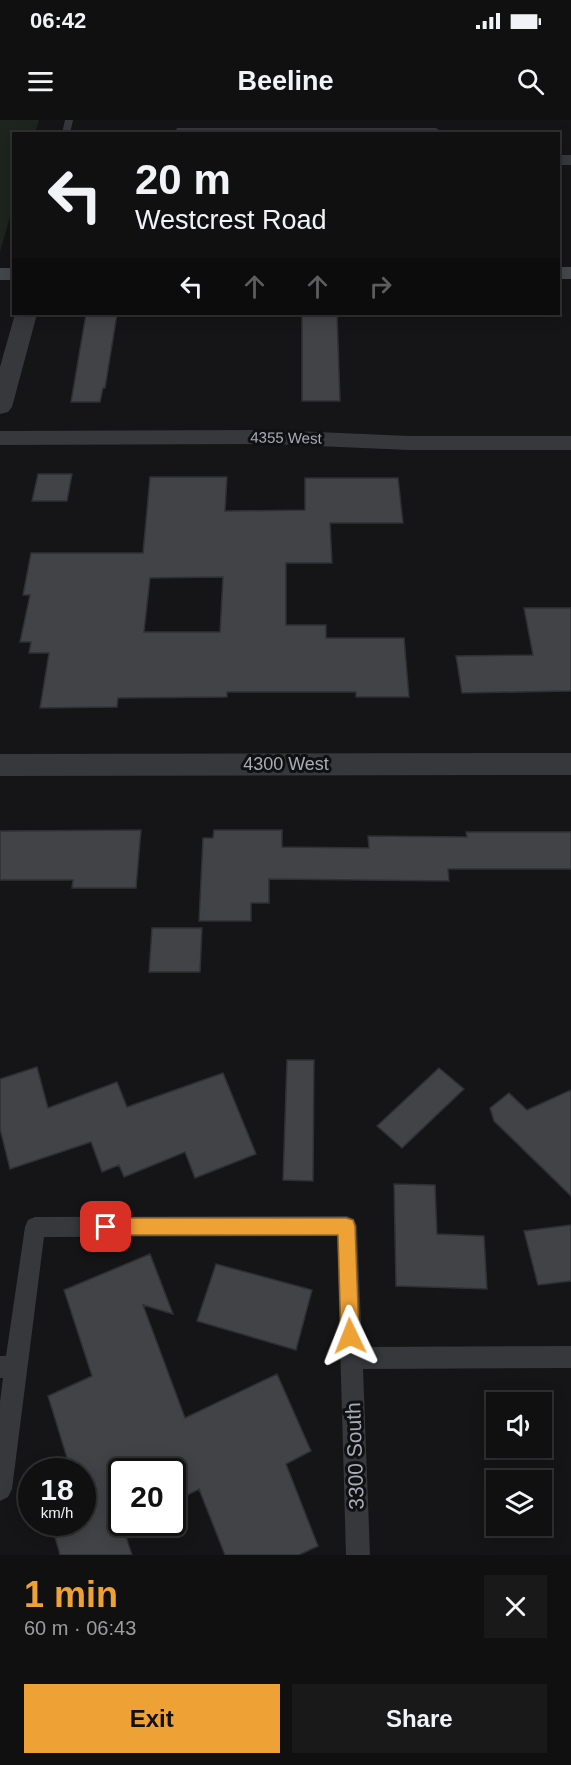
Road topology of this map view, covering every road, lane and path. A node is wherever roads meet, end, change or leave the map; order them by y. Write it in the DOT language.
graph roads {
  1 [pos="181,120"];
  2 [pos="179,132"];
  3 [pos="26,315"];
  4 [pos="0,407"];
  5 [pos="0,438"];
  6 [pos="571,443"];
  7 [pos="571,764"];
  8 [pos="0,765"];
  9 [pos="571,1357"];
  10 [pos="351,1358"];
  11 [pos="8,1367"];
  12 [pos="0,1489"];
  13 [pos="358,1555"];
  1 -- 2 [label="lane"];
  3 -- 4 [label="street"];
  5 -- 6 [label="street, 4355 West"];
  7 -- 8 [label="street, 4300 West"];
  9 -- 10 [label="lane"];
  10 -- 11 [label="lane, 3300 South"];
  10 -- 13 [label="lane, 3300 South"];
  11 -- 12 [label="lane"];
}
